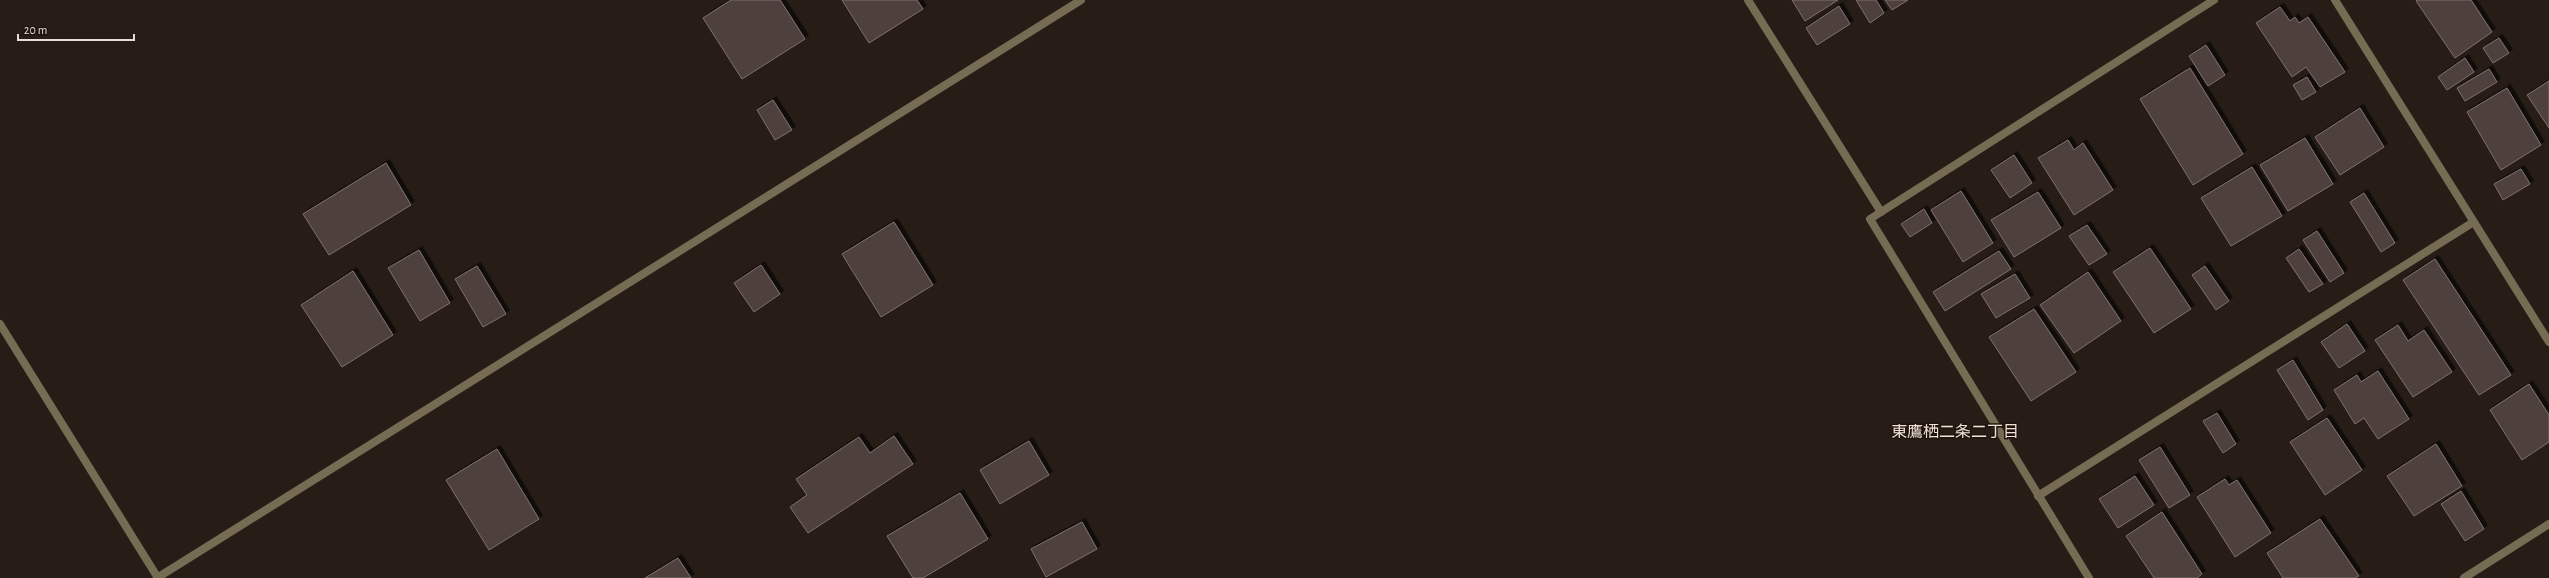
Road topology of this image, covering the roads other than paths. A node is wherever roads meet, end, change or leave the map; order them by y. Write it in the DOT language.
graph roads {
  1 [pos="1081,0"];
  2 [pos="1748,0"];
  3 [pos="2214,0"];
  4 [pos="2335,0"];
  5 [pos="1882,212"];
  6 [pos="2472,222"];
  7 [pos="0,324"];
  8 [pos="2549,342"];
  9 [pos="2038,496"];
  10 [pos="2549,524"];
  11 [pos="158,578"];
  12 [pos="2090,578"];
  13 [pos="2464,578"];
  1 -- 11 [label="street"];
  2 -- 5 [label="street"];
  3 -- 5 [label="street"];
  4 -- 6 [label="street"];
  5 -- 9 [label="street"];
  6 -- 8 [label="street"];
  6 -- 9 [label="street"];
  7 -- 11 [label="street"];
  9 -- 12 [label="street"];
  10 -- 13 [label="street"];
}
